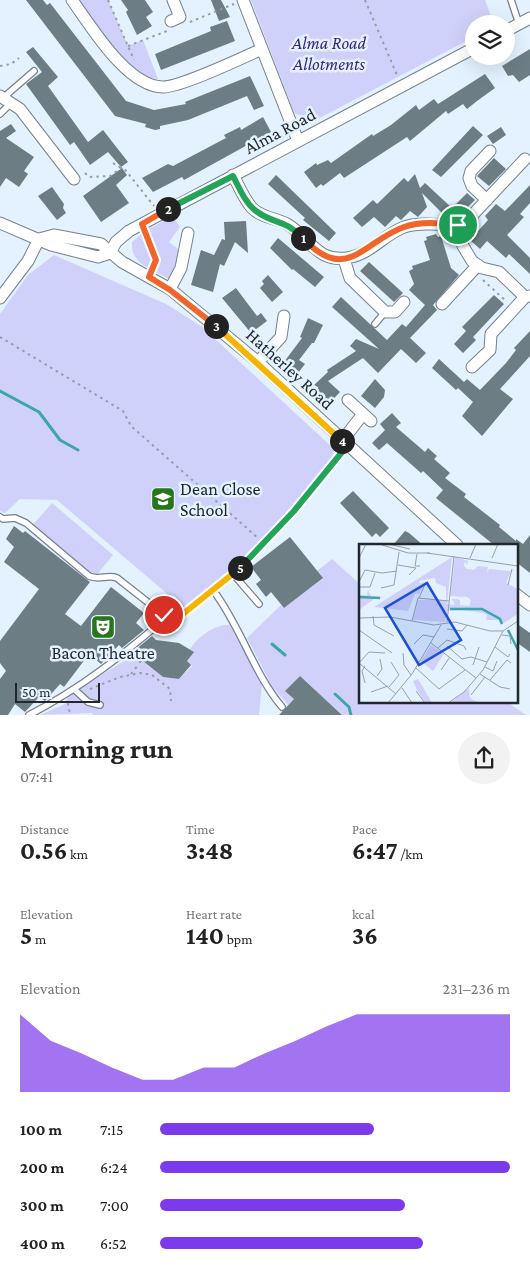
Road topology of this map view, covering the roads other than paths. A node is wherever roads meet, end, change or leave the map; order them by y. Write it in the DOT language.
graph roads {
  1 [pos="72,0"];
  2 [pos="173,0"];
  3 [pos="243,0"];
  4 [pos="511,0"];
  5 [pos="530,18"];
  6 [pos="173,24"];
  7 [pos="519,24"];
  8 [pos="515,26"];
  9 [pos="262,49"];
  10 [pos="465,53"];
  11 [pos="34,70"];
  12 [pos="5,98"];
  13 [pos="0,114"];
  14 [pos="298,141"];
  15 [pos="490,151"];
  16 [pos="525,159"];
  17 [pos="233,176"];
  18 [pos="74,179"];
  19 [pos="487,200"];
  20 [pos="0,223"];
  21 [pos="458,225"];
  22 [pos="188,233"];
  23 [pos="39,239"];
  24 [pos="110,253"];
  25 [pos="344,258"];
  26 [pos="475,268"];
  27 [pos="170,290"];
  28 [pos="528,296"];
  29 [pos="0,298"];
  30 [pos="404,302"];
  31 [pos="442,304"];
  32 [pos="385,312"];
  33 [pos="284,316"];
  34 [pos="375,324"];
  35 [pos="258,362"];
  36 [pos="472,367"];
  37 [pos="348,400"];
  38 [pos="344,443"];
  39 [pos="0,517"];
  40 [pos="456,544"];
  41 [pos="233,574"];
  42 [pos="213,590"];
  43 [pos="518,596"];
  44 [pos="259,604"];
  45 [pos="530,605"];
  46 [pos="167,617"];
  47 [pos="76,692"];
  48 [pos="100,705"];
  49 [pos="282,707"];
  50 [pos="29,715"];
  1 -- 9 [label="street"];
  2 -- 6 [label="street"];
  3 -- 9 [label="street"];
  4 -- 7 [label="lane"];
  5 -- 7 [label="street"];
  7 -- 8 [label="street"];
  9 -- 14 [label="street"];
  10 -- 14 [label="street, Alma Road"];
  11 -- 12 [label="lane"];
  12 -- 13 [label="lane"];
  12 -- 18 [label="street"];
  14 -- 17 [label="street, Alma Road"];
  15 -- 19 [label="street"];
  16 -- 19 [label="street"];
  17 -- 24 [label="street, Alma Road"];
  17 -- 25 [label="street"];
  19 -- 21 [label="street"];
  20 -- 23 [label="street"];
  21 -- 25 [label="street"];
  21 -- 26 [label="street"];
  22 -- 27 [label="street"];
  23 -- 24 [label="street"];
  23 -- 29 [label="street"];
  24 -- 27 [label="street, Hatherley Road"];
  25 -- 32 [label="street"];
  26 -- 28 [label="street"];
  26 -- 31 [label="street"];
  27 -- 35 [label="street, Hatherley Road"];
  28 -- 36 [label="street"];
  30 -- 32 [label="street"];
  32 -- 34 [label="lane"];
  33 -- 35 [label="street"];
  35 -- 38 [label="street, Hatherley Road"];
  37 -- 38 [label="street"];
  38 -- 40 [label="street, Hatherley Road"];
  38 -- 41 [label="lane"];
  39 -- 46 [label="lane"];
  41 -- 42 [label="lane"];
  41 -- 44 [label="lane"];
  42 -- 46 [label="lane"];
  42 -- 49 [label="lane"];
  43 -- 45 [label="street"];
  46 -- 47 [label="lane"];
  47 -- 48 [label="lane"];
  47 -- 50 [label="lane"];
}
